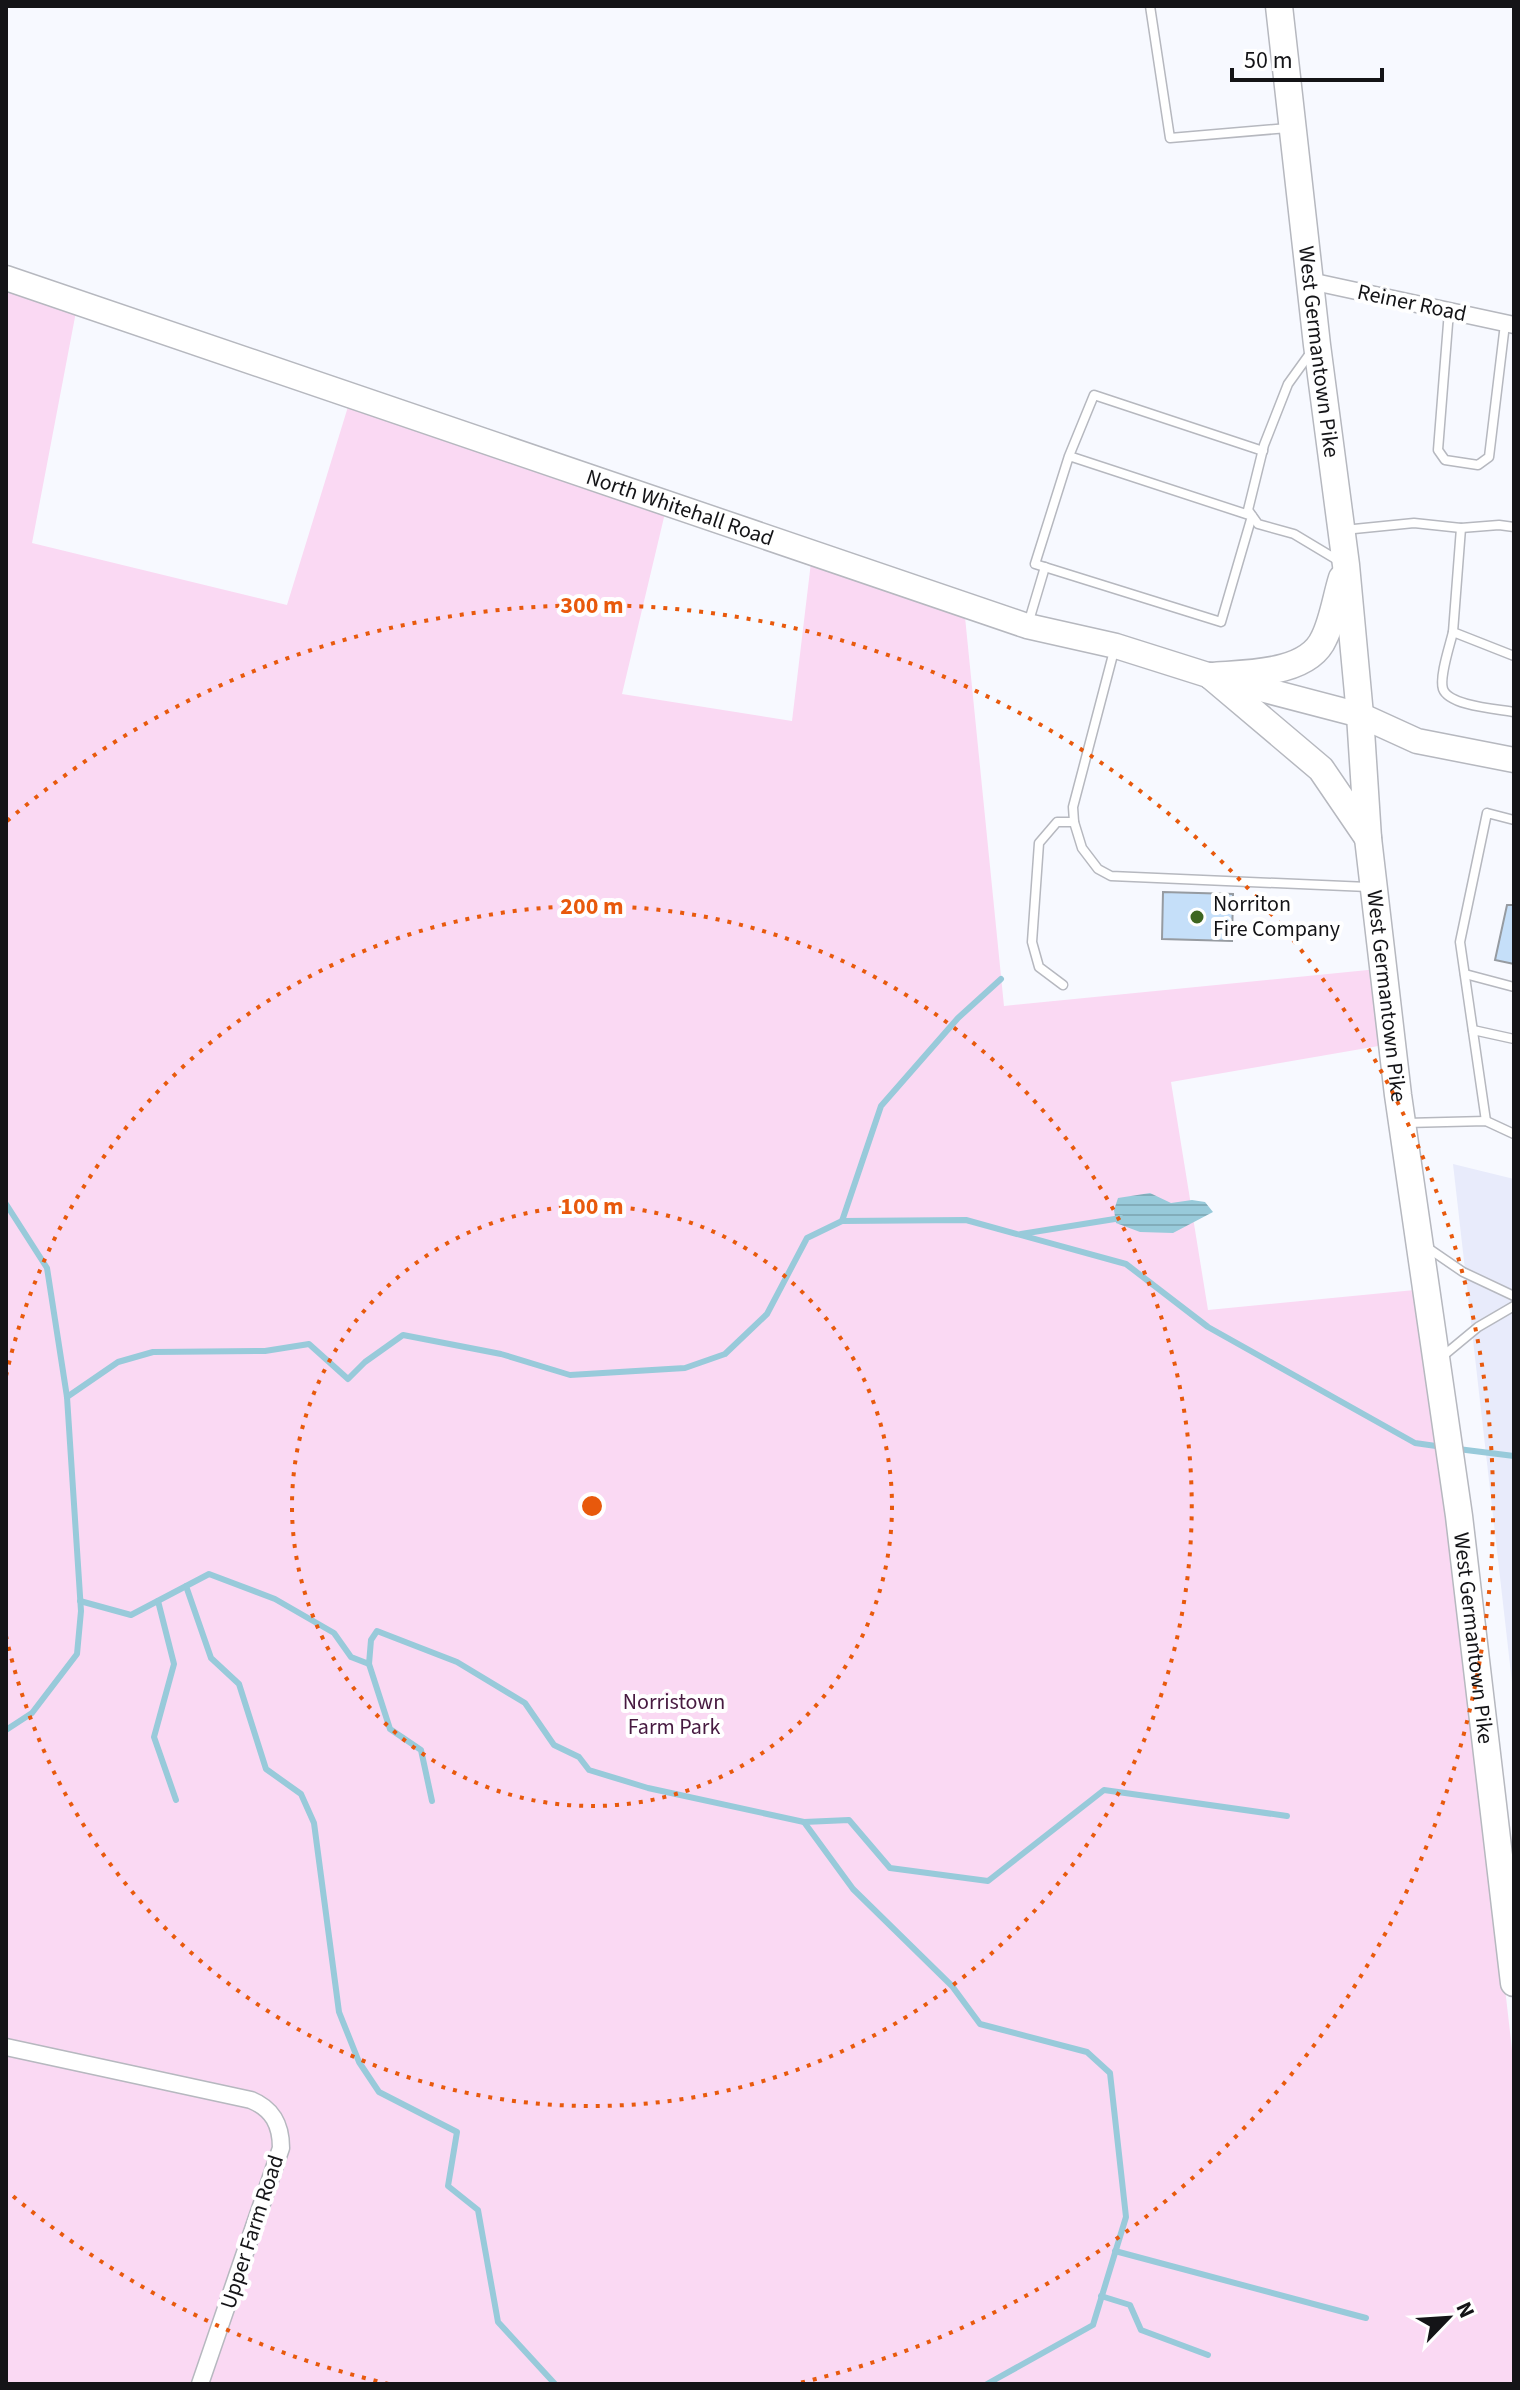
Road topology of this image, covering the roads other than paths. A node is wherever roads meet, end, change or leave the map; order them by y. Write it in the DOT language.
graph roads {
  1 [pos="1150,6"];
  2 [pos="1279,6"];
  3 [pos="1293,128"];
  4 [pos="6,278"];
  5 [pos="1310,281"];
  6 [pos="1449,311"];
  7 [pos="1510,324"];
  8 [pos="1317,345"];
  9 [pos="1263,451"];
  10 [pos="1069,456"];
  11 [pos="1252,516"];
  12 [pos="1514,527"];
  13 [pos="1461,528"];
  14 [pos="1341,530"];
  15 [pos="1346,565"];
  16 [pos="1045,567"];
  17 [pos="1027,626"];
  18 [pos="1453,632"];
  19 [pos="1116,646"];
  20 [pos="1514,656"];
  21 [pos="1211,676"];
  22 [pos="1514,712"];
  23 [pos="1360,715"];
  24 [pos="1514,760"];
  25 [pos="1514,820"];
  26 [pos="1074,822"];
  27 [pos="1368,838"];
  28 [pos="1373,887"];
  29 [pos="1465,974"];
  30 [pos="1063,985"];
  31 [pos="1514,987"];
  32 [pos="1473,1030"];
  33 [pos="1514,1039"];
  34 [pos="1486,1121"];
  35 [pos="1401,1123"];
  36 [pos="1514,1134"];
  37 [pos="1418,1241"];
  38 [pos="1514,1296"];
  39 [pos="1514,1306"];
  40 [pos="1436,1362"];
  41 [pos="1514,1983"];
  42 [pos="6,2047"];
  43 [pos="200,2384"];
  1 -- 3 [label="lane"];
  2 -- 3 [label="main road, West Germantown Pike"];
  3 -- 5 [label="main road, West Germantown Pike"];
  4 -- 17 [label="main road, North Whitehall Road"];
  5 -- 6 [label="street, Reiner Road"];
  5 -- 8 [label="main road, West Germantown Pike"];
  6 -- 7 [label="street, Reiner Road"];
  6 -- 7 [label="lane"];
  8 -- 9 [label="lane"];
  8 -- 14 [label="main road, West Germantown Pike"];
  9 -- 10 [label="lane"];
  9 -- 11 [label="lane"];
  10 -- 11 [label="lane"];
  10 -- 16 [label="lane"];
  11 -- 15 [label="lane"];
  11 -- 16 [label="lane"];
  12 -- 13 [label="lane"];
  13 -- 14 [label="lane"];
  13 -- 18 [label="lane"];
  14 -- 15 [label="main road, West Germantown Pike"];
  15 -- 21 [label="main road"];
  15 -- 23 [label="main road, West Germantown Pike"];
  16 -- 17 [label="lane"];
  17 -- 19 [label="main road, North Whitehall Road"];
  18 -- 20 [label="lane"];
  18 -- 22 [label="lane"];
  19 -- 21 [label="main road, North Whitehall Road"];
  19 -- 26 [label="lane"];
  21 -- 23 [label="main road, North Whitehall Road"];
  21 -- 27 [label="main road"];
  23 -- 24 [label="main road, North Whitehall Road"];
  23 -- 27 [label="main road, West Germantown Pike"];
  25 -- 29 [label="lane"];
  26 -- 28 [label="lane"];
  26 -- 30 [label="lane"];
  27 -- 28 [label="main road, West Germantown Pike"];
  28 -- 35 [label="main road, West Germantown Pike"];
  29 -- 31 [label="lane"];
  29 -- 32 [label="lane"];
  32 -- 33 [label="lane"];
  32 -- 34 [label="lane"];
  34 -- 35 [label="lane"];
  34 -- 36 [label="lane"];
  35 -- 37 [label="main road, West Germantown Pike"];
  37 -- 38 [label="lane"];
  37 -- 40 [label="main road, West Germantown Pike"];
  39 -- 40 [label="lane"];
  40 -- 41 [label="main road, West Germantown Pike"];
  42 -- 43 [label="street, Upper Farm Road"];
}
